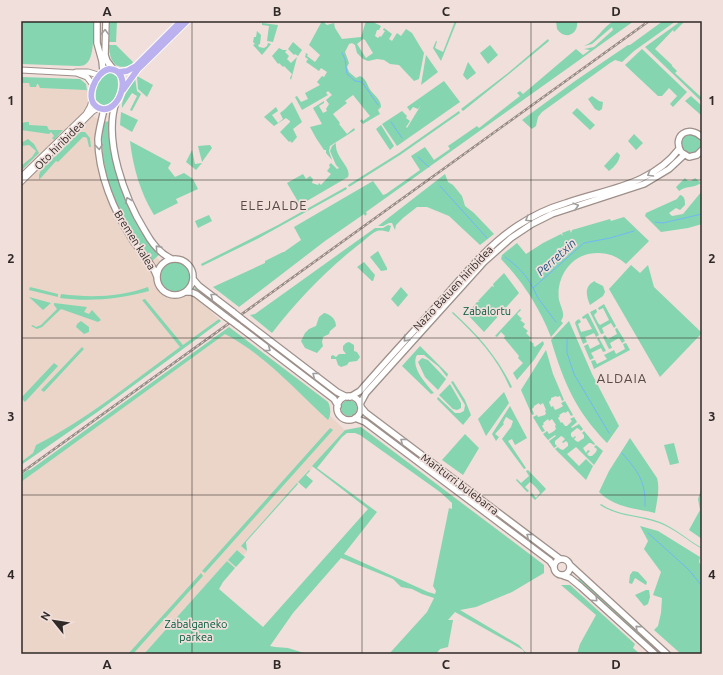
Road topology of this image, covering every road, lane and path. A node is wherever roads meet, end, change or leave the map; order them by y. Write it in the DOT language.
graph roads {
  1 [pos="97,21"];
  2 [pos="106,21"];
  3 [pos="181,21"];
  4 [pos="187,21"];
  5 [pos="21,70"];
  6 [pos="116,71"];
  7 [pos="73,73"];
  8 [pos="100,73"];
  9 [pos="93,85"];
  10 [pos="122,91"];
  11 [pos="92,100"];
  12 [pos="116,102"];
  13 [pos="101,108"];
  14 [pos="702,127"];
  15 [pos="697,132"];
  16 [pos="702,137"];
  17 [pos="679,149"];
  18 [pos="684,155"];
  19 [pos="700,155"];
  20 [pos="21,177"];
  21 [pos="21,182"];
  22 [pos="172,259"];
  23 [pos="157,277"];
  24 [pos="193,279"];
  25 [pos="186,292"];
  26 [pos="348,397"];
  27 [pos="360,405"];
  28 [pos="338,406"];
  29 [pos="355,418"];
  30 [pos="560,559"];
  31 [pos="570,565"];
  32 [pos="554,567"];
  33 [pos="564,576"];
  34 [pos="655,654"];
  35 [pos="667,654"];
  1 -- 8 [label="main road"];
  6 -- 2 [label="main road, one-way"];
  3 -- 6 [label="main road"];
  4 -- 10 [label="main road"];
  5 -- 7 [label="street"];
  6 -- 8 [label="main road"];
  6 -- 10 [label="main road"];
  7 -- 8 [label="street"];
  7 -- 9 [label="street"];
  8 -- 9 [label="main road"];
  9 -- 11 [label="main road"];
  10 -- 12 [label="main road"];
  11 -- 13 [label="main road"];
  11 -- 20 [label="street, Oto hiribidea"];
  12 -- 13 [label="main road"];
  22 -- 12 [label="main road, Bremen kalea, one-way"];
  13 -- 21 [label="street, Oto hiribidea"];
  13 -- 23 [label="main road, Bremen kalea, one-way"];
  14 -- 15 [label="main road"];
  15 -- 16 [label="main road"];
  15 -- 17 [label="main road"];
  17 -- 18 [label="main road"];
  17 -- 26 [label="main road, Nazio Batuen hiribidea, one-way"];
  18 -- 19 [label="main road"];
  27 -- 18 [label="main road, Nazio Batuen hiribidea, one-way"];
  22 -- 23 [label="main road"];
  22 -- 24 [label="main road"];
  23 -- 25 [label="main road"];
  24 -- 25 [label="main road"];
  26 -- 24 [label="main road, one-way, bridge"];
  25 -- 28 [label="main road, one-way, bridge"];
  26 -- 27 [label="main road"];
  26 -- 28 [label="main road"];
  27 -- 29 [label="main road"];
  30 -- 27 [label="main road, Mariturri bulebarra, one-way"];
  28 -- 29 [label="main road"];
  29 -- 32 [label="main road, Mariturri bulebarra"];
  30 -- 31 [label="main road"];
  30 -- 32 [label="main road"];
  31 -- 33 [label="main road"];
  35 -- 31 [label="main road, one-way"];
  32 -- 33 [label="main road"];
  33 -- 34 [label="main road, one-way"];
}
